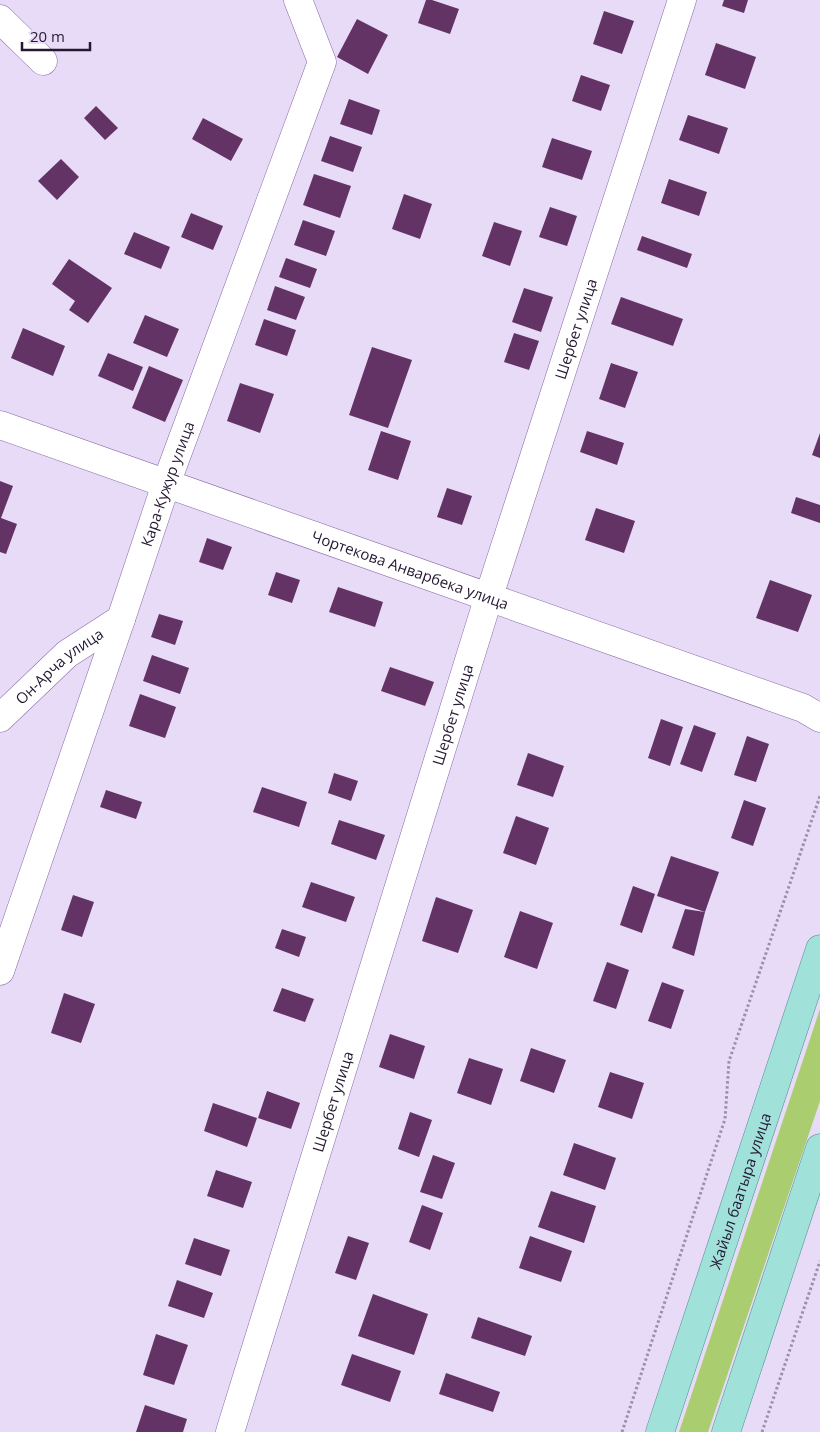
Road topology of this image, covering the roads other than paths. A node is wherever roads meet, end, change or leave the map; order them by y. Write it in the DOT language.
graph roads {
  1 [pos="298,0"];
  2 [pos="682,0"];
  3 [pos="0,19"];
  4 [pos="43,61"];
  5 [pos="0,425"];
  6 [pos="166,484"];
  7 [pos="489,596"];
  8 [pos="121,619"];
  9 [pos="0,718"];
  10 [pos="820,718"];
  11 [pos="820,949"];
  12 [pos="0,972"];
  13 [pos="820,1148"];
  14 [pos="232,1431"];
  15 [pos="660,1432"];
  16 [pos="726,1432"];
  1 -- 6 [label="street, Кара-Кужур улица"];
  2 -- 7 [label="street, Шербет улица"];
  3 -- 4 [label="street"];
  5 -- 6 [label="street, Чортекова Анварбека улица"];
  6 -- 7 [label="street, Чортекова Анварбека улица"];
  6 -- 8 [label="street, Кара-Кужур улица"];
  7 -- 10 [label="street, Чортекова Анварбека улица"];
  7 -- 14 [label="street, Шербет улица"];
  8 -- 9 [label="street, Он-Арча улица"];
  8 -- 12 [label="street, Кара-Кужур улица"];
  11 -- 15 [label="main road, Жайыл баатыра улица"];
  13 -- 16 [label="main road"];
}
